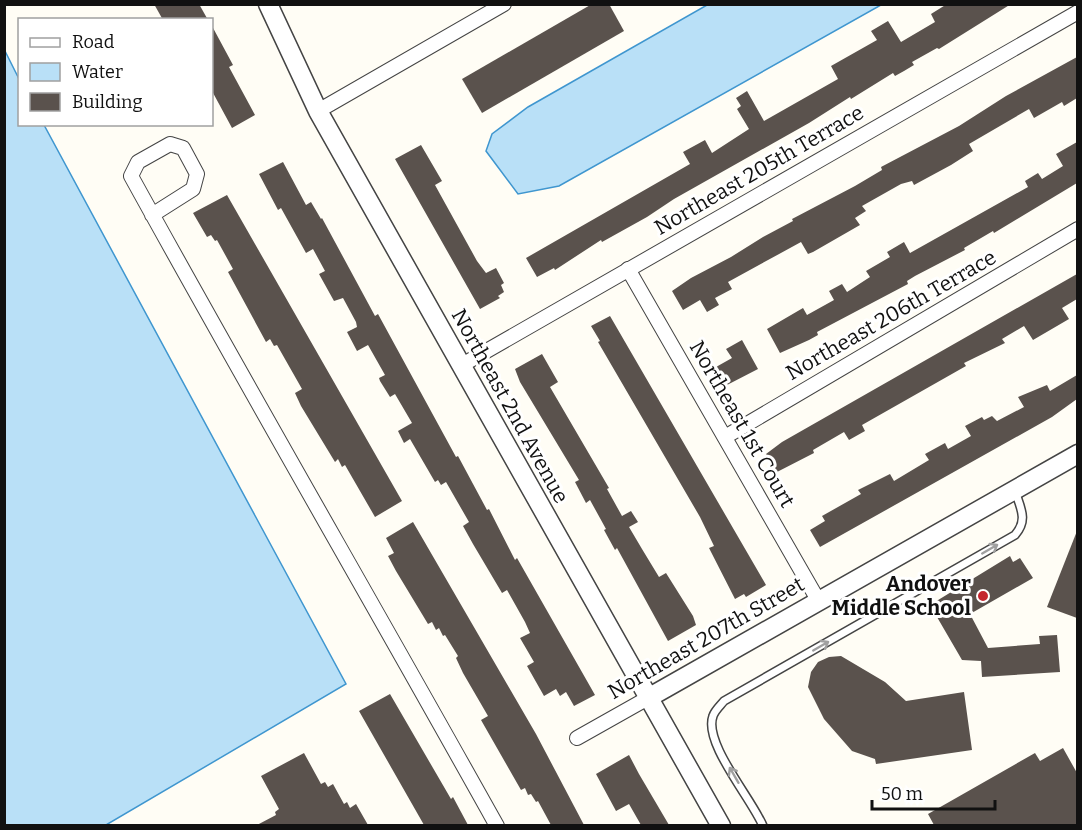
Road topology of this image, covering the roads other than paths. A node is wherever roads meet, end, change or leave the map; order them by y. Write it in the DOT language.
graph roads {
  1 [pos="268,4"];
  2 [pos="504,4"];
  3 [pos="1077,12"];
  4 [pos="318,111"];
  5 [pos="152,215"];
  6 [pos="1077,230"];
  7 [pos="628,269"];
  8 [pos="462,365"];
  9 [pos="725,437"];
  10 [pos="1077,454"];
  11 [pos="1015,490"];
  12 [pos="818,600"];
  13 [pos="648,698"];
  14 [pos="577,738"];
  15 [pos="497,825"];
  16 [pos="721,825"];
  17 [pos="764,825"];
  1 -- 4 [label="street, Northeast 2nd Avenue"];
  2 -- 4 [label="street"];
  3 -- 7 [label="street, Northeast 205th Terrace"];
  4 -- 8 [label="street, Northeast 2nd Avenue"];
  5 -- 5 [label="street"];
  5 -- 15 [label="street"];
  6 -- 9 [label="street, Northeast 206th Terrace"];
  7 -- 8 [label="street, Northeast 205th Terrace"];
  7 -- 9 [label="street, Northeast 1st Court"];
  8 -- 13 [label="street, Northeast 2nd Avenue"];
  9 -- 12 [label="street, Northeast 1st Court"];
  10 -- 11 [label="street, Northeast 207th Street"];
  11 -- 12 [label="street, Northeast 207th Street"];
  17 -- 11 [label="lane, one-way"];
  12 -- 13 [label="street, Northeast 207th Street"];
  13 -- 14 [label="street, Northeast 207th Street"];
  13 -- 16 [label="street, Northeast 2nd Avenue"];
}
